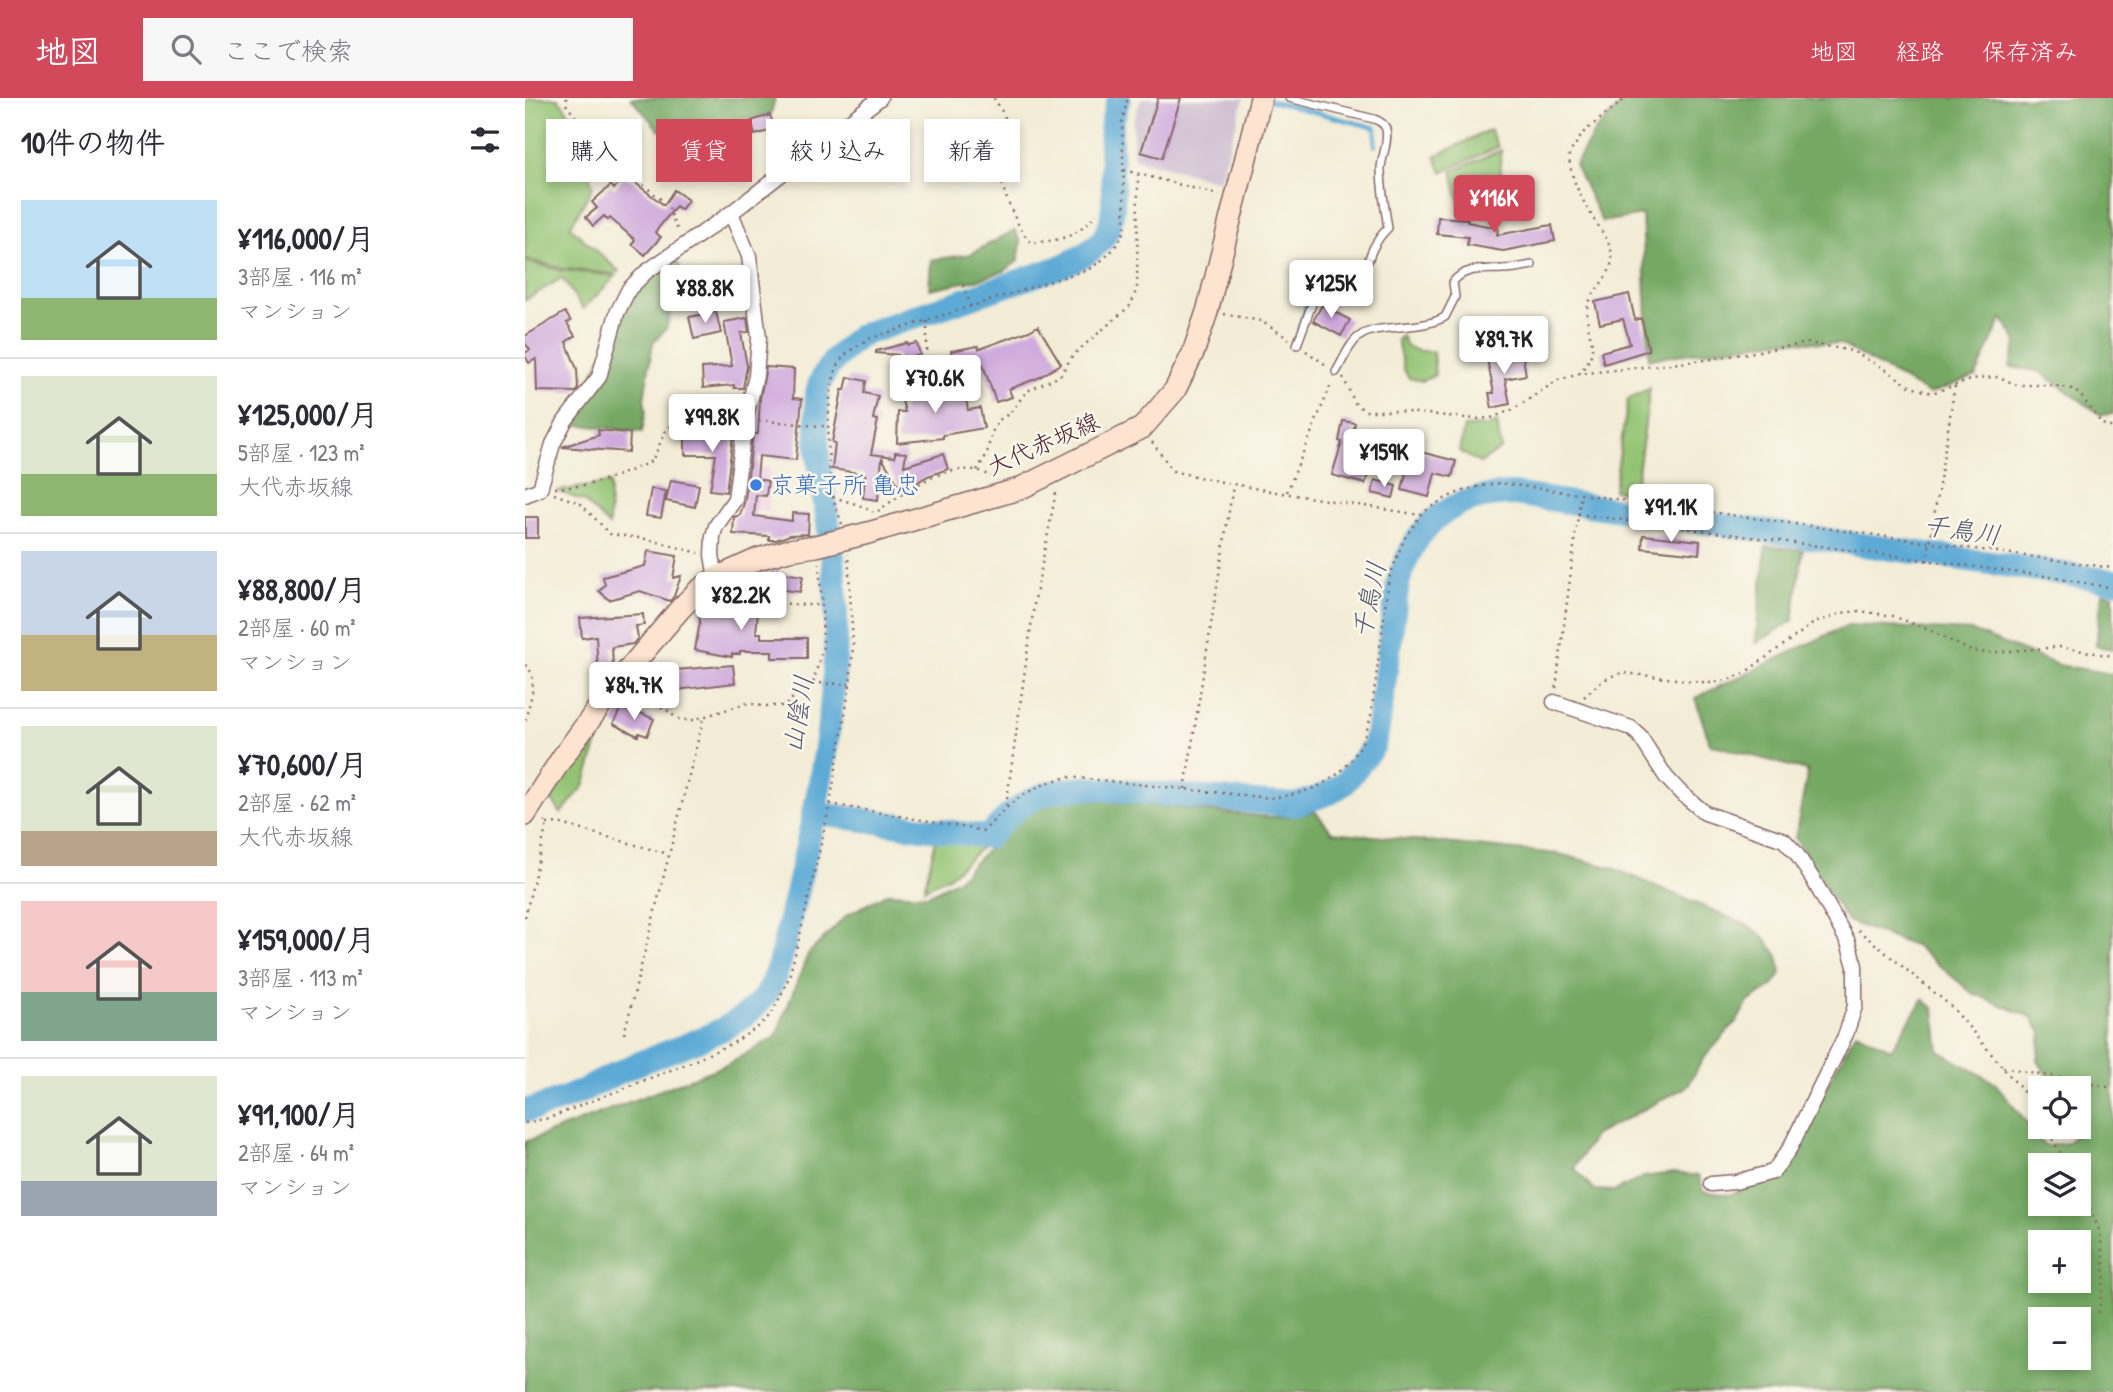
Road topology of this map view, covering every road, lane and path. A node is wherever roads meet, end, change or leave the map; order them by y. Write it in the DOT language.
graph roads {
  1 [pos="566,98"];
  2 [pos="880,98"];
  3 [pos="994,98"];
  4 [pos="1128,98"];
  5 [pos="1261,98"];
  6 [pos="1289,98"];
  7 [pos="1626,98"];
  8 [pos="1125,170"];
  9 [pos="1138,175"];
  10 [pos="1234,199"];
  11 [pos="731,213"];
  12 [pos="1096,214"];
  13 [pos="693,240"];
  14 [pos="1532,265"];
  15 [pos="963,285"];
  16 [pos="971,307"];
  17 [pos="1207,312"];
  18 [pos="927,321"];
  19 [pos="1297,345"];
  20 [pos="1336,372"];
  21 [pos="1579,374"];
  22 [pos="936,385"];
  23 [pos="1955,385"];
  24 [pos="745,421"];
  25 [pos="828,426"];
  26 [pos="1142,428"];
  27 [pos="2113,428"];
  28 [pos="1060,469"];
  29 [pos="977,470"];
  30 [pos="1233,486"];
  31 [pos="540,489"];
  32 [pos="1019,489"];
  33 [pos="1287,493"];
  34 [pos="1581,493"];
  35 [pos="525,495"];
  36 [pos="834,497"];
  37 [pos="1578,514"];
  38 [pos="1420,515"];
  39 [pos="844,539"];
  40 [pos="1930,542"];
  41 [pos="818,546"];
  42 [pos="712,555"];
  43 [pos="1927,561"];
  44 [pos="737,568"];
  45 [pos="2113,568"];
  46 [pos="716,578"];
  47 [pos="2113,588"];
  48 [pos="822,606"];
  49 [pos="2113,656"];
  50 [pos="525,665"];
  51 [pos="813,683"];
  52 [pos="850,684"];
  53 [pos="612,689"];
  54 [pos="1555,702"];
  55 [pos="1571,708"];
  56 [pos="704,716"];
  57 [pos="525,722"];
  58 [pos="1185,789"];
  59 [pos="830,804"];
  60 [pos="1006,806"];
  61 [pos="529,809"];
  62 [pos="547,824"];
  63 [pos="669,854"];
  64 [pos="525,917"];
  65 [pos="1849,923"];
  66 [pos="624,1034"];
  67 [pos="2003,1067"];
  68 [pos="2113,1088"];
  69 [pos="2028,1098"];
  70 [pos="525,1123"];
  71 [pos="1711,1184"];
  72 [pos="2091,1211"];
  73 [pos="2098,1315"];
  1 -- 13 [label="path"];
  2 -- 11 [label="street"];
  3 -- 12 [label="path"];
  4 -- 8 [label="path"];
  5 -- 10 [label="main road, 大代赤坂線"];
  6 -- 19 [label="lane"];
  7 -- 21 [label="path"];
  8 -- 9 [label="path"];
  8 -- 16 [label="path"];
  9 -- 10 [label="path"];
  9 -- 29 [label="path"];
  10 -- 17 [label="main road, 大代赤坂線"];
  11 -- 13 [label="street"];
  11 -- 24 [label="street"];
  13 -- 31 [label="street"];
  14 -- 20 [label="lane"];
  15 -- 16 [label="path"];
  16 -- 18 [label="path"];
  17 -- 19 [label="path"];
  17 -- 26 [label="main road, 大代赤坂線"];
  18 -- 22 [label="path"];
  18 -- 25 [label="path"];
  19 -- 20 [label="path"];
  20 -- 21 [label="path"];
  20 -- 33 [label="path"];
  21 -- 23 [label="path"];
  23 -- 27 [label="path"];
  23 -- 40 [label="path"];
  24 -- 25 [label="path"];
  24 -- 31 [label="path"];
  24 -- 42 [label="street"];
  25 -- 36 [label="path"];
  26 -- 28 [label="main road, 大代赤坂線"];
  26 -- 30 [label="path"];
  28 -- 32 [label="main road, 大代赤坂線"];
  28 -- 60 [label="path"];
  29 -- 32 [label="path"];
  29 -- 36 [label="path"];
  30 -- 33 [label="path"];
  30 -- 58 [label="path"];
  31 -- 35 [label="street"];
  31 -- 42 [label="path"];
  32 -- 39 [label="main road, 大代赤坂線"];
  33 -- 38 [label="path"];
  34 -- 37 [label="path"];
  34 -- 38 [label="path"];
  34 -- 40 [label="path"];
  36 -- 39 [label="path"];
  37 -- 43 [label="path"];
  37 -- 54 [label="path"];
  38 -- 58 [label="path"];
  39 -- 41 [label="main road, 大代赤坂線"];
  39 -- 52 [label="path"];
  40 -- 43 [label="path"];
  40 -- 45 [label="path"];
  41 -- 44 [label="main road, 大代赤坂線"];
  41 -- 48 [label="path"];
  42 -- 46 [label="street"];
  43 -- 47 [label="path"];
  44 -- 46 [label="main road, 大代赤坂線"];
  44 -- 48 [label="path"];
  46 -- 53 [label="main road, 大代赤坂線"];
  48 -- 51 [label="path"];
  49 -- 55 [label="path"];
  50 -- 57 [label="path"];
  51 -- 52 [label="path"];
  51 -- 56 [label="path"];
  52 -- 59 [label="path"];
  53 -- 56 [label="path"];
  53 -- 61 [label="main road, 大代赤坂線"];
  54 -- 55 [label="street"];
  55 -- 71 [label="street"];
  56 -- 63 [label="path"];
  58 -- 60 [label="path"];
  59 -- 60 [label="path"];
  59 -- 70 [label="path"];
  61 -- 62 [label="path"];
  62 -- 63 [label="path"];
  62 -- 64 [label="path"];
  63 -- 66 [label="path"];
  65 -- 67 [label="path"];
  67 -- 68 [label="path"];
  67 -- 69 [label="path"];
  72 -- 73 [label="path"];
}
